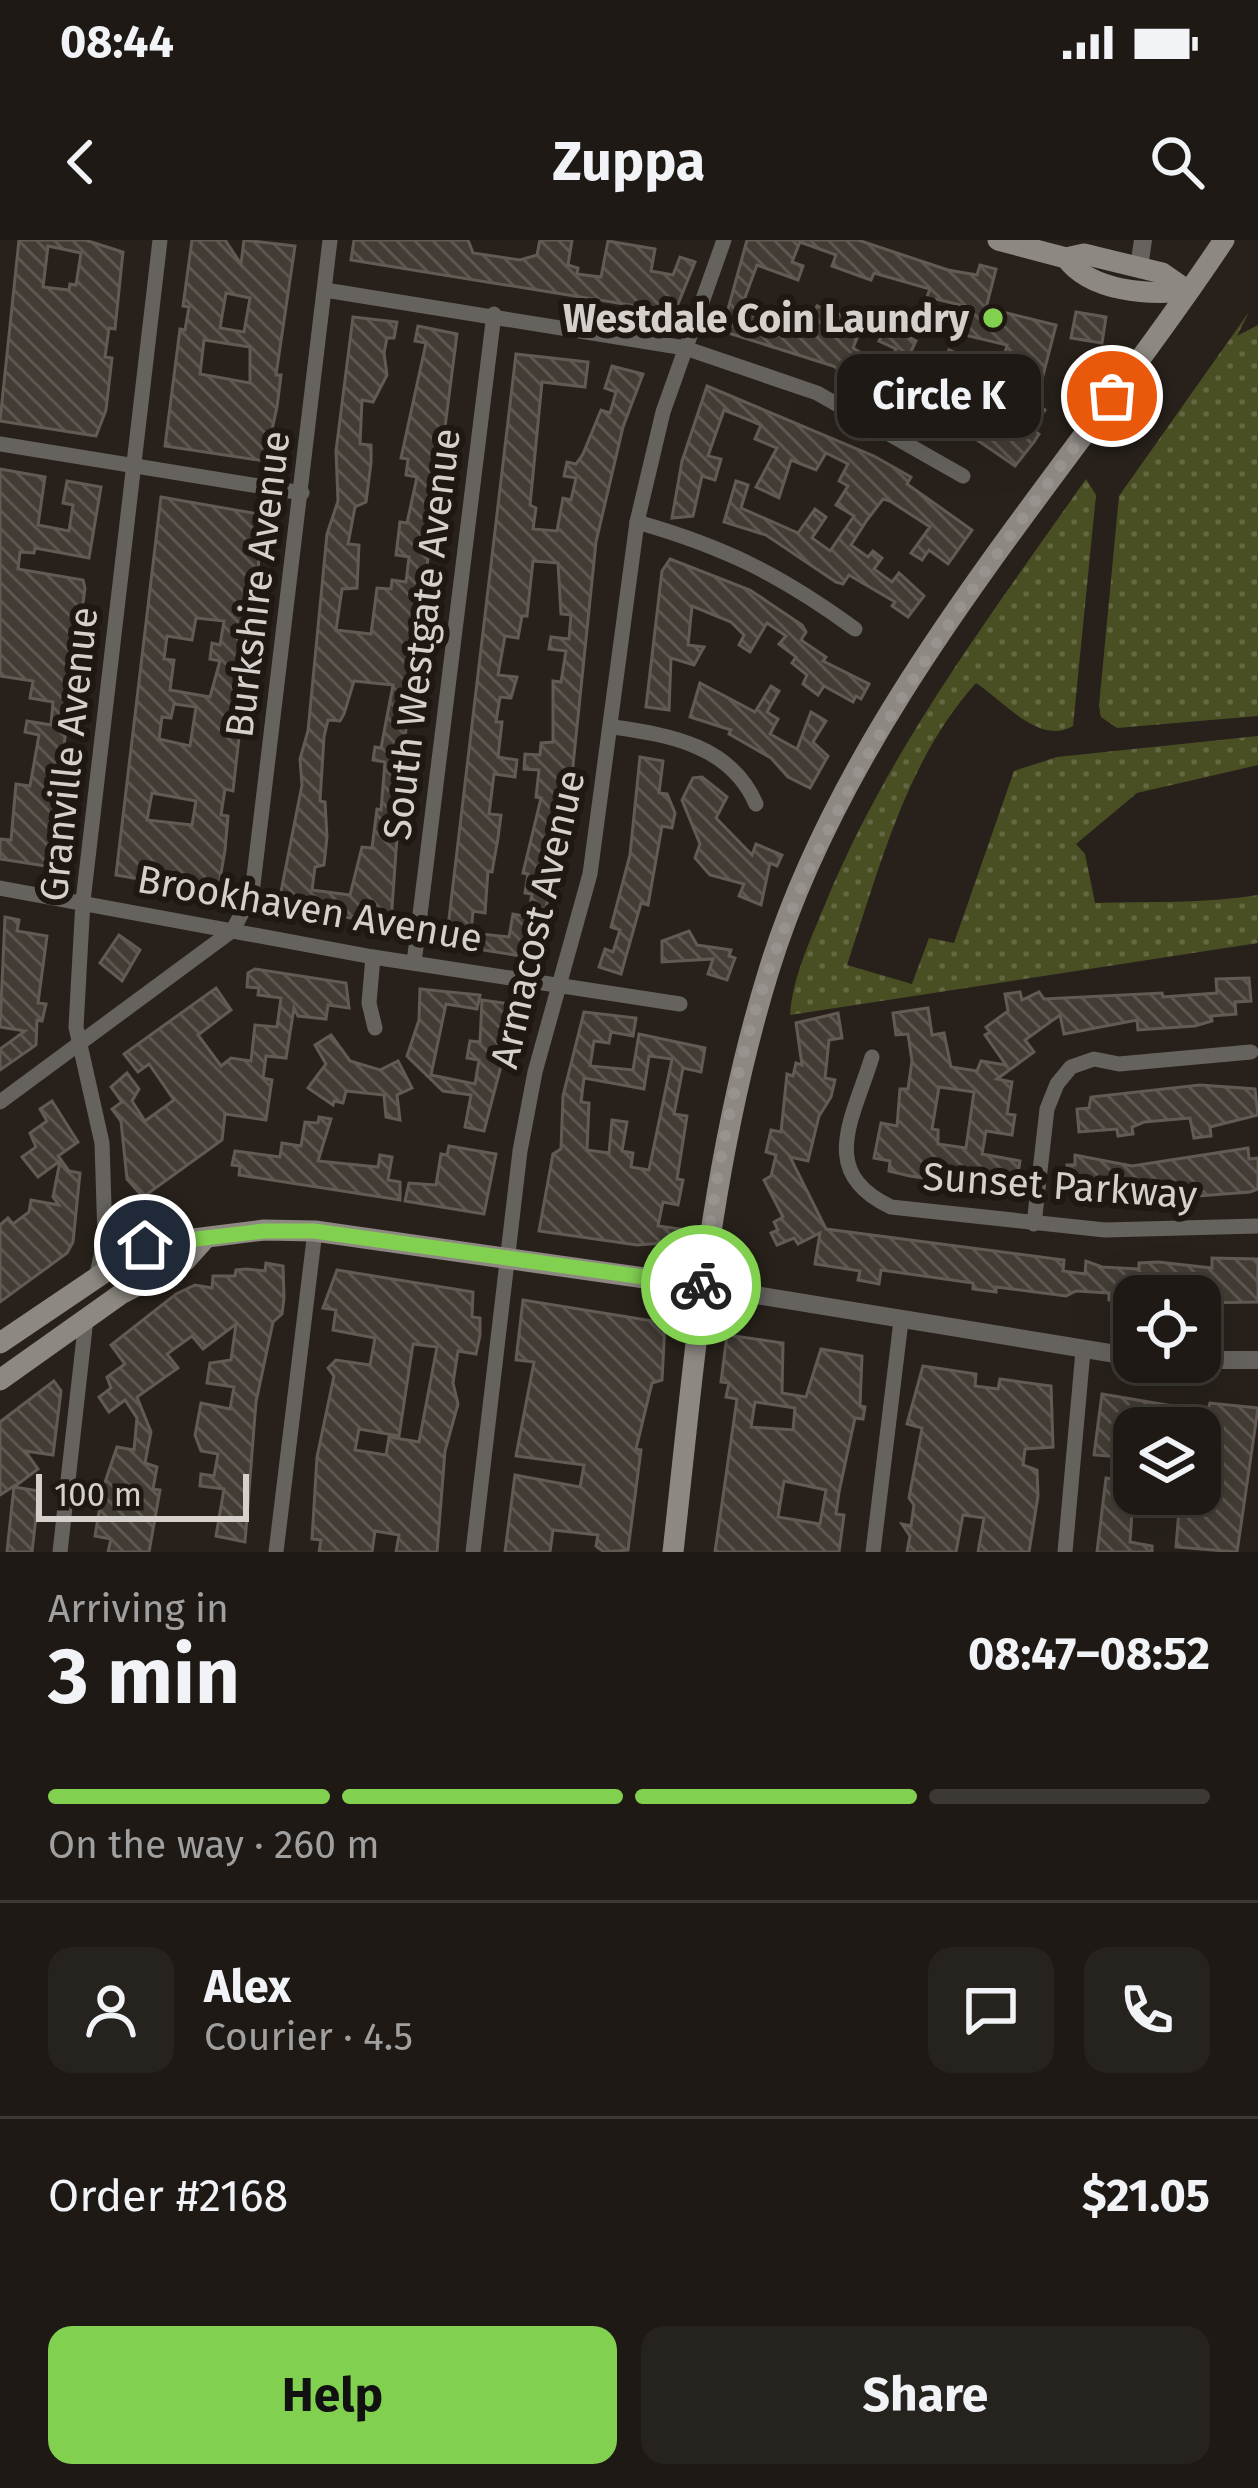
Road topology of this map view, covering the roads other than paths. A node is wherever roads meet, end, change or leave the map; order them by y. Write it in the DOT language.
graph roads {
  1 [pos="160,240"];
  2 [pos="329,240"];
  3 [pos="724,240"];
  4 [pos="998,240"];
  5 [pos="1142,240"];
  6 [pos="1224,240"];
  7 [pos="1066,258"];
  8 [pos="1139,267"];
  9 [pos="325,290"];
  10 [pos="1188,291"];
  11 [pos="494,314"];
  12 [pos="685,348"];
  13 [pos="0,444"];
  14 [pos="134,466"];
  15 [pos="963,476"];
  16 [pos="302,493"];
  17 [pos="637,522"];
  18 [pos="855,629"];
  19 [pos="613,727"];
  20 [pos="756,804"];
  21 [pos="0,888"];
  22 [pos="83,901"];
  23 [pos="233,930"];
  24 [pos="373,957"];
  25 [pos="414,963"];
  26 [pos="559,983"];
  27 [pos="680,1004"];
  28 [pos="375,1028"];
  29 [pos="78,1047"];
  30 [pos="1251,1052"];
  31 [pos="872,1057"];
  32 [pos="0,1102"];
  33 [pos="1034,1224"];
  34 [pos="1258,1226"];
  35 [pos="314,1231"];
  36 [pos="214,1238"];
  37 [pos="171,1240"];
  38 [pos="507,1261"];
  39 [pos="98,1274"];
  40 [pos="701,1286"];
  41 [pos="86,1319"];
  42 [pos="901,1321"];
  43 [pos="0,1343"];
  44 [pos="1083,1351"];
  45 [pos="1113,1355"];
  46 [pos="1221,1360"];
  47 [pos="1258,1360"];
  48 [pos="3,1378"];
  49 [pos="60,1552"];
  50 [pos="276,1552"];
  51 [pos="473,1552"];
  52 [pos="673,1552"];
  53 [pos="873,1552"];
  54 [pos="1065,1552"];
  1 -- 14 [label="street, Granville Avenue"];
  2 -- 9 [label="street, Burkshire Avenue"];
  3 -- 12 [label="street, Armacost Avenue"];
  4 -- 7 [label="main road"];
  5 -- 8 [label="street"];
  6 -- 10 [label="main road"];
  7 -- 8 [label="main road"];
  7 -- 10 [label="main road"];
  8 -- 10 [label="main road"];
  9 -- 11 [label="street"];
  9 -- 16 [label="street, Burkshire Avenue"];
  10 -- 40 [label="main road"];
  11 -- 12 [label="street"];
  11 -- 25 [label="street, South Westgate Avenue"];
  12 -- 15 [label="street"];
  12 -- 17 [label="street, Armacost Avenue"];
  13 -- 14 [label="street"];
  14 -- 16 [label="street"];
  14 -- 22 [label="street, Granville Avenue"];
  16 -- 23 [label="street, Burkshire Avenue"];
  17 -- 18 [label="street"];
  17 -- 19 [label="street, Armacost Avenue"];
  19 -- 20 [label="street"];
  19 -- 26 [label="street, Armacost Avenue"];
  21 -- 22 [label="street, Brookhaven Avenue"];
  22 -- 23 [label="street, Brookhaven Avenue"];
  22 -- 29 [label="street, Granville Avenue"];
  23 -- 24 [label="street, Brookhaven Avenue"];
  23 -- 29 [label="street"];
  24 -- 25 [label="street, Brookhaven Avenue"];
  24 -- 28 [label="street"];
  25 -- 26 [label="street, Brookhaven Avenue"];
  26 -- 27 [label="street, Brookhaven Avenue"];
  26 -- 38 [label="street, Armacost Avenue"];
  29 -- 32 [label="street"];
  29 -- 39 [label="street, Granville Avenue"];
  30 -- 33 [label="street"];
  31 -- 33 [label="street, Sunset Parkway"];
  33 -- 34 [label="street, Sunset Parkway"];
  35 -- 36 [label="main road"];
  35 -- 38 [label="main road"];
  35 -- 50 [label="street"];
  36 -- 37 [label="main road"];
  36 -- 41 [label="main road"];
  37 -- 39 [label="main road"];
  37 -- 41 [label="main road"];
  38 -- 40 [label="main road"];
  38 -- 51 [label="street, Armacost Avenue"];
  39 -- 43 [label="main road"];
  39 -- 48 [label="main road"];
  40 -- 42 [label="street"];
  40 -- 52 [label="main road"];
  41 -- 48 [label="main road"];
  41 -- 49 [label="street"];
  42 -- 44 [label="street"];
  42 -- 53 [label="street"];
  44 -- 45 [label="street"];
  44 -- 54 [label="street"];
  46 -- 47 [label="street"];
}
